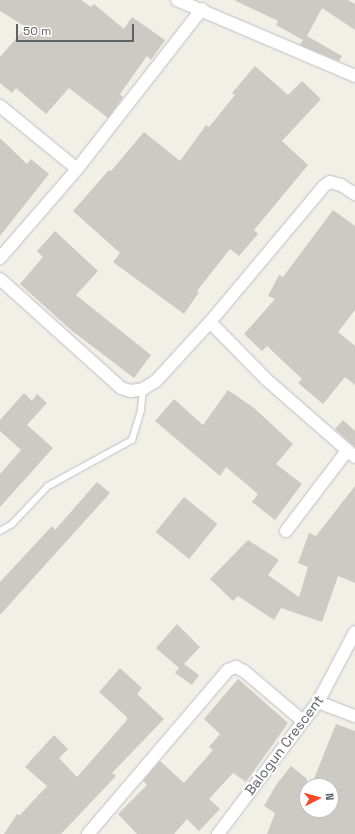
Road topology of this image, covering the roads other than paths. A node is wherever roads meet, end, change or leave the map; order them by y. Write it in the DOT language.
graph roads {
  1 [pos="177,0"];
  2 [pos="202,9"];
  3 [pos="355,76"];
  4 [pos="0,106"];
  5 [pos="77,169"];
  6 [pos="355,194"];
  7 [pos="0,258"];
  8 [pos="0,278"];
  9 [pos="210,322"];
  10 [pos="143,389"];
  11 [pos="351,454"];
  12 [pos="0,531"];
  13 [pos="286,531"];
  14 [pos="355,632"];
  15 [pos="318,702"];
  16 [pos="355,716"];
  17 [pos="303,720"];
  18 [pos="88,834"];
  19 [pos="218,834"];
  1 -- 2 [label="street"];
  2 -- 3 [label="street"];
  2 -- 5 [label="street"];
  4 -- 5 [label="street"];
  5 -- 7 [label="street"];
  6 -- 9 [label="street"];
  8 -- 10 [label="street"];
  9 -- 10 [label="street"];
  9 -- 11 [label="street"];
  10 -- 12 [label="lane"];
  11 -- 13 [label="street"];
  14 -- 15 [label="street, Balogun Crescent"];
  15 -- 16 [label="street"];
  15 -- 17 [label="street, Balogun Crescent"];
  17 -- 18 [label="street"];
  17 -- 19 [label="street, Balogun Crescent"];
}
